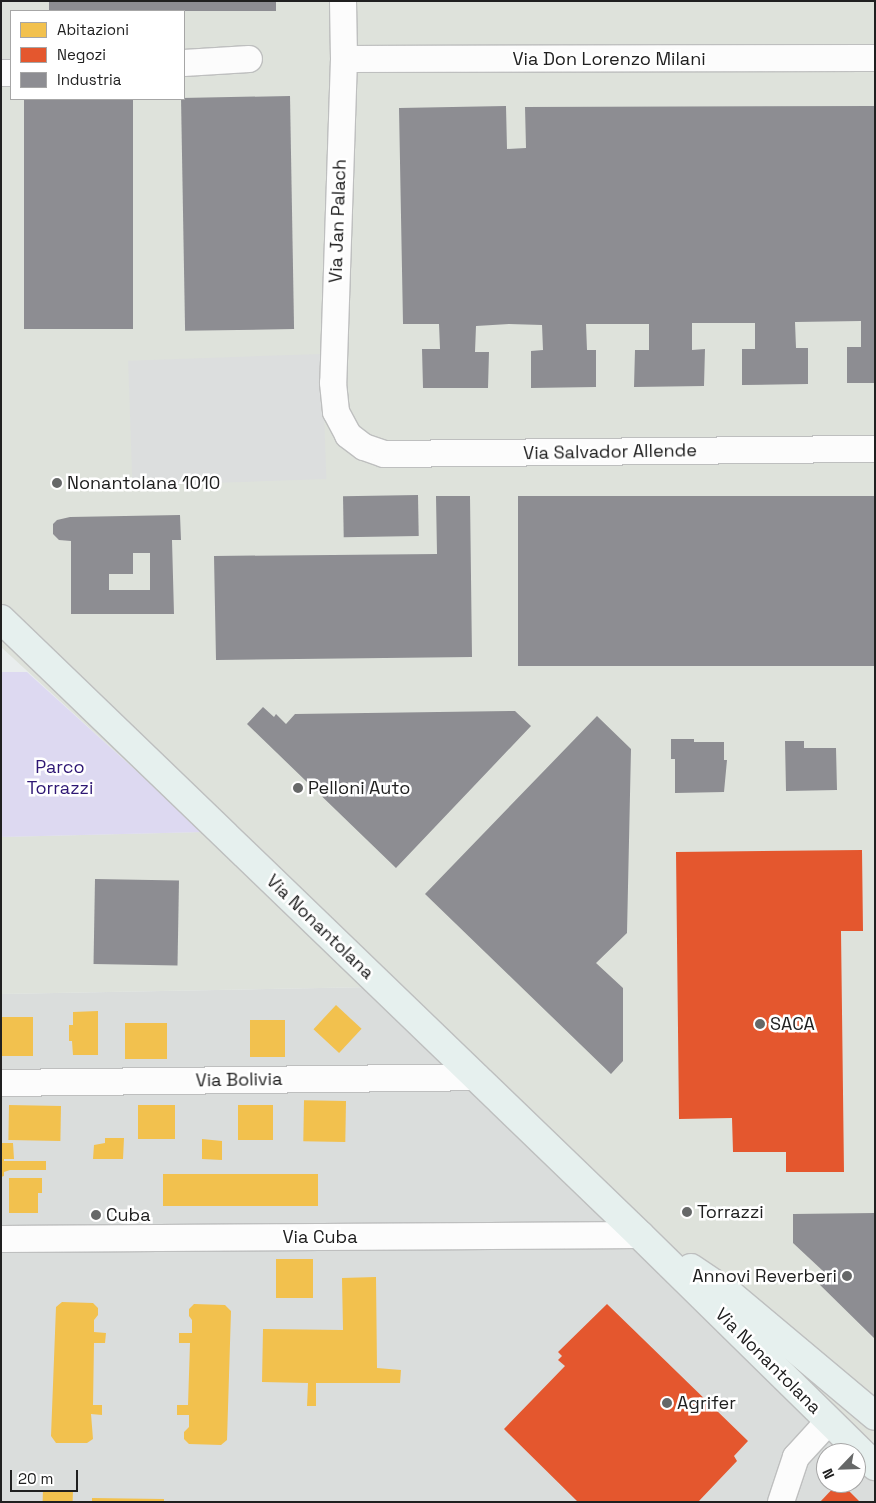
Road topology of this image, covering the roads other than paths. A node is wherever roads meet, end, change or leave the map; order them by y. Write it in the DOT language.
graph roads {
  1 [pos="343,1"];
  2 [pos="875,58"];
  3 [pos="344,59"];
  4 [pos="250,60"];
  5 [pos="185,63"];
  6 [pos="350,437"];
  7 [pos="875,449"];
  8 [pos="1,619"];
  9 [pos="477,1077"];
  10 [pos="1,1083"];
  11 [pos="640,1235"];
  12 [pos="1,1239"];
  13 [pos="875,1416"];
  14 [pos="829,1420"];
  15 [pos="875,1466"];
  16 [pos="781,1502"];
  1 -- 3 [label="street, Via Jan Palach"];
  2 -- 3 [label="street, Via Don Lorenzo Milani"];
  3 -- 6 [label="street, Via Jan Palach"];
  4 -- 5 [label="street"];
  6 -- 7 [label="street, Via Salvador Allende"];
  8 -- 9 [label="main road, Via Nonantolana"];
  9 -- 10 [label="street, Via Bolivia"];
  9 -- 11 [label="main road, Via Nonantolana"];
  11 -- 12 [label="street, Via Cuba"];
  11 -- 13 [label="main road, Via Nonantolana"];
  11 -- 14 [label="main road, Via Nonantolana"];
  14 -- 15 [label="main road, Via Nonantolana"];
  14 -- 16 [label="street"];
}
